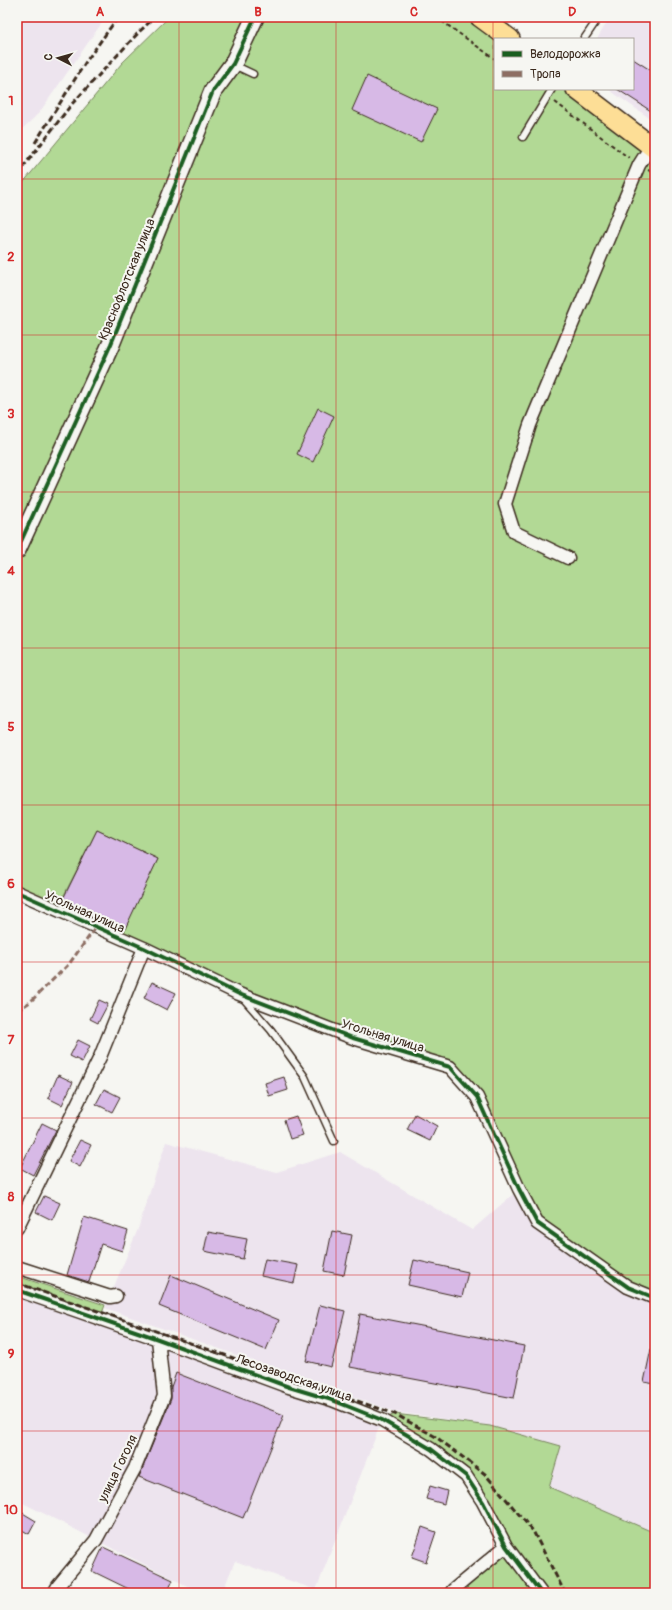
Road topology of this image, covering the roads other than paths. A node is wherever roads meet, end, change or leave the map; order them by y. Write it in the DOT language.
graph roads {
  1 [pos="255,17"];
  2 [pos="480,17"];
  3 [pos="599,17"];
  4 [pos="509,38"];
  5 [pos="585,38"];
  6 [pos="233,64"];
  7 [pos="253,74"];
  8 [pos="551,90"];
  9 [pos="577,90"];
  10 [pos="523,137"];
  11 [pos="653,148"];
  12 [pos="17,550"];
  13 [pos="568,558"];
  14 [pos="17,892"];
  15 [pos="144,948"];
  16 [pos="239,994"];
  17 [pos="334,1141"];
  18 [pos="17,1228"];
  19 [pos="17,1267"];
  20 [pos="17,1290"];
  21 [pos="116,1296"];
  22 [pos="655,1298"];
  23 [pos="158,1339"];
  24 [pos="506,1546"];
  25 [pos="54,1593"];
  26 [pos="451,1593"];
  27 [pos="541,1593"];
  1 -- 6 [label="street, Краснофлотская улица"];
  2 -- 4 [label="main road"];
  3 -- 5 [label="lane"];
  6 -- 7 [label="lane"];
  6 -- 12 [label="street, Краснофлотская улица"];
  8 -- 10 [label="lane"];
  9 -- 11 [label="main road"];
  11 -- 13 [label="street"];
  14 -- 15 [label="street, Угольная улица"];
  15 -- 16 [label="street, Угольная улица"];
  15 -- 18 [label="street"];
  16 -- 17 [label="lane"];
  16 -- 22 [label="street, Угольная улица"];
  19 -- 21 [label="street"];
  20 -- 23 [label="street, Лесозаводская улица"];
  23 -- 24 [label="street, Лесозаводская улица"];
  23 -- 25 [label="street, улица Гоголя"];
  24 -- 26 [label="street"];
  24 -- 27 [label="street, Лесозаводская улица"];
}
